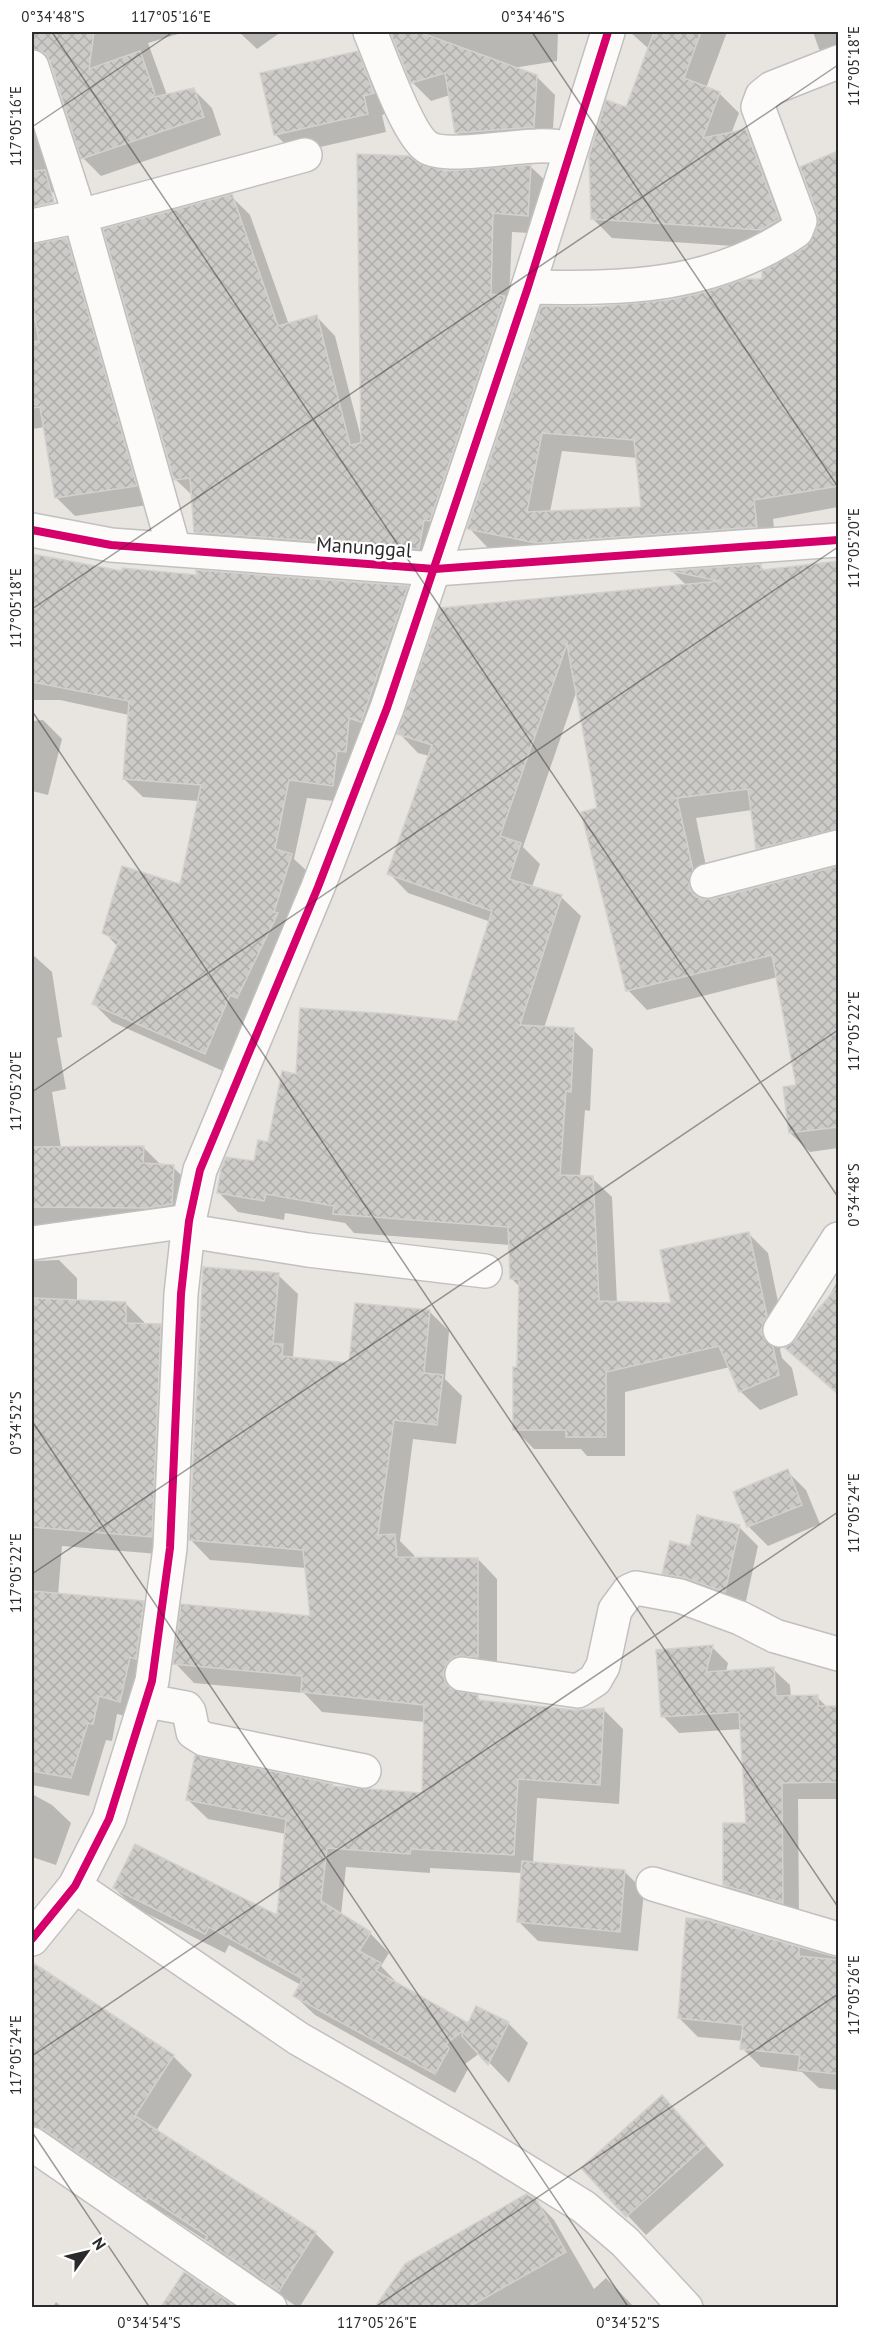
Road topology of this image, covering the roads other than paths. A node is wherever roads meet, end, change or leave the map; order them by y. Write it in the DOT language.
graph roads {
  1 [pos="370,32"];
  2 [pos="608,32"];
  3 [pos="838,62"];
  4 [pos="32,67"];
  5 [pos="570,148"];
  6 [pos="305,155"];
  7 [pos="80,216"];
  8 [pos="32,226"];
  9 [pos="528,287"];
  10 [pos="32,530"];
  11 [pos="838,540"];
  12 [pos="174,549"];
  13 [pos="435,569"];
  14 [pos="838,847"];
  15 [pos="707,881"];
  16 [pos="189,1226"];
  17 [pos="838,1239"];
  18 [pos="32,1243"];
  19 [pos="485,1271"];
  20 [pos="780,1329"];
  21 [pos="838,1654"];
  22 [pos="462,1674"];
  23 [pos="147,1701"];
  24 [pos="364,1771"];
  25 [pos="652,1884"];
  26 [pos="75,1886"];
  27 [pos="32,1939"];
  28 [pos="838,1939"];
  29 [pos="32,2144"];
  30 [pos="270,2307"];
  31 [pos="686,2307"];
  1 -- 5 [label="street"];
  2 -- 5 [label="street"];
  3 -- 9 [label="street"];
  4 -- 7 [label="street"];
  5 -- 9 [label="street"];
  6 -- 7 [label="street"];
  7 -- 8 [label="street"];
  7 -- 12 [label="street"];
  9 -- 13 [label="street"];
  10 -- 12 [label="street, Manunggal"];
  11 -- 13 [label="street, Manunggal"];
  12 -- 13 [label="street, Manunggal"];
  13 -- 16 [label="street"];
  14 -- 15 [label="street"];
  16 -- 18 [label="street"];
  16 -- 19 [label="street"];
  16 -- 23 [label="street"];
  17 -- 20 [label="street"];
  21 -- 22 [label="street"];
  23 -- 24 [label="street"];
  23 -- 26 [label="street"];
  25 -- 28 [label="street"];
  26 -- 27 [label="street"];
  26 -- 31 [label="street"];
  29 -- 30 [label="street"];
}
